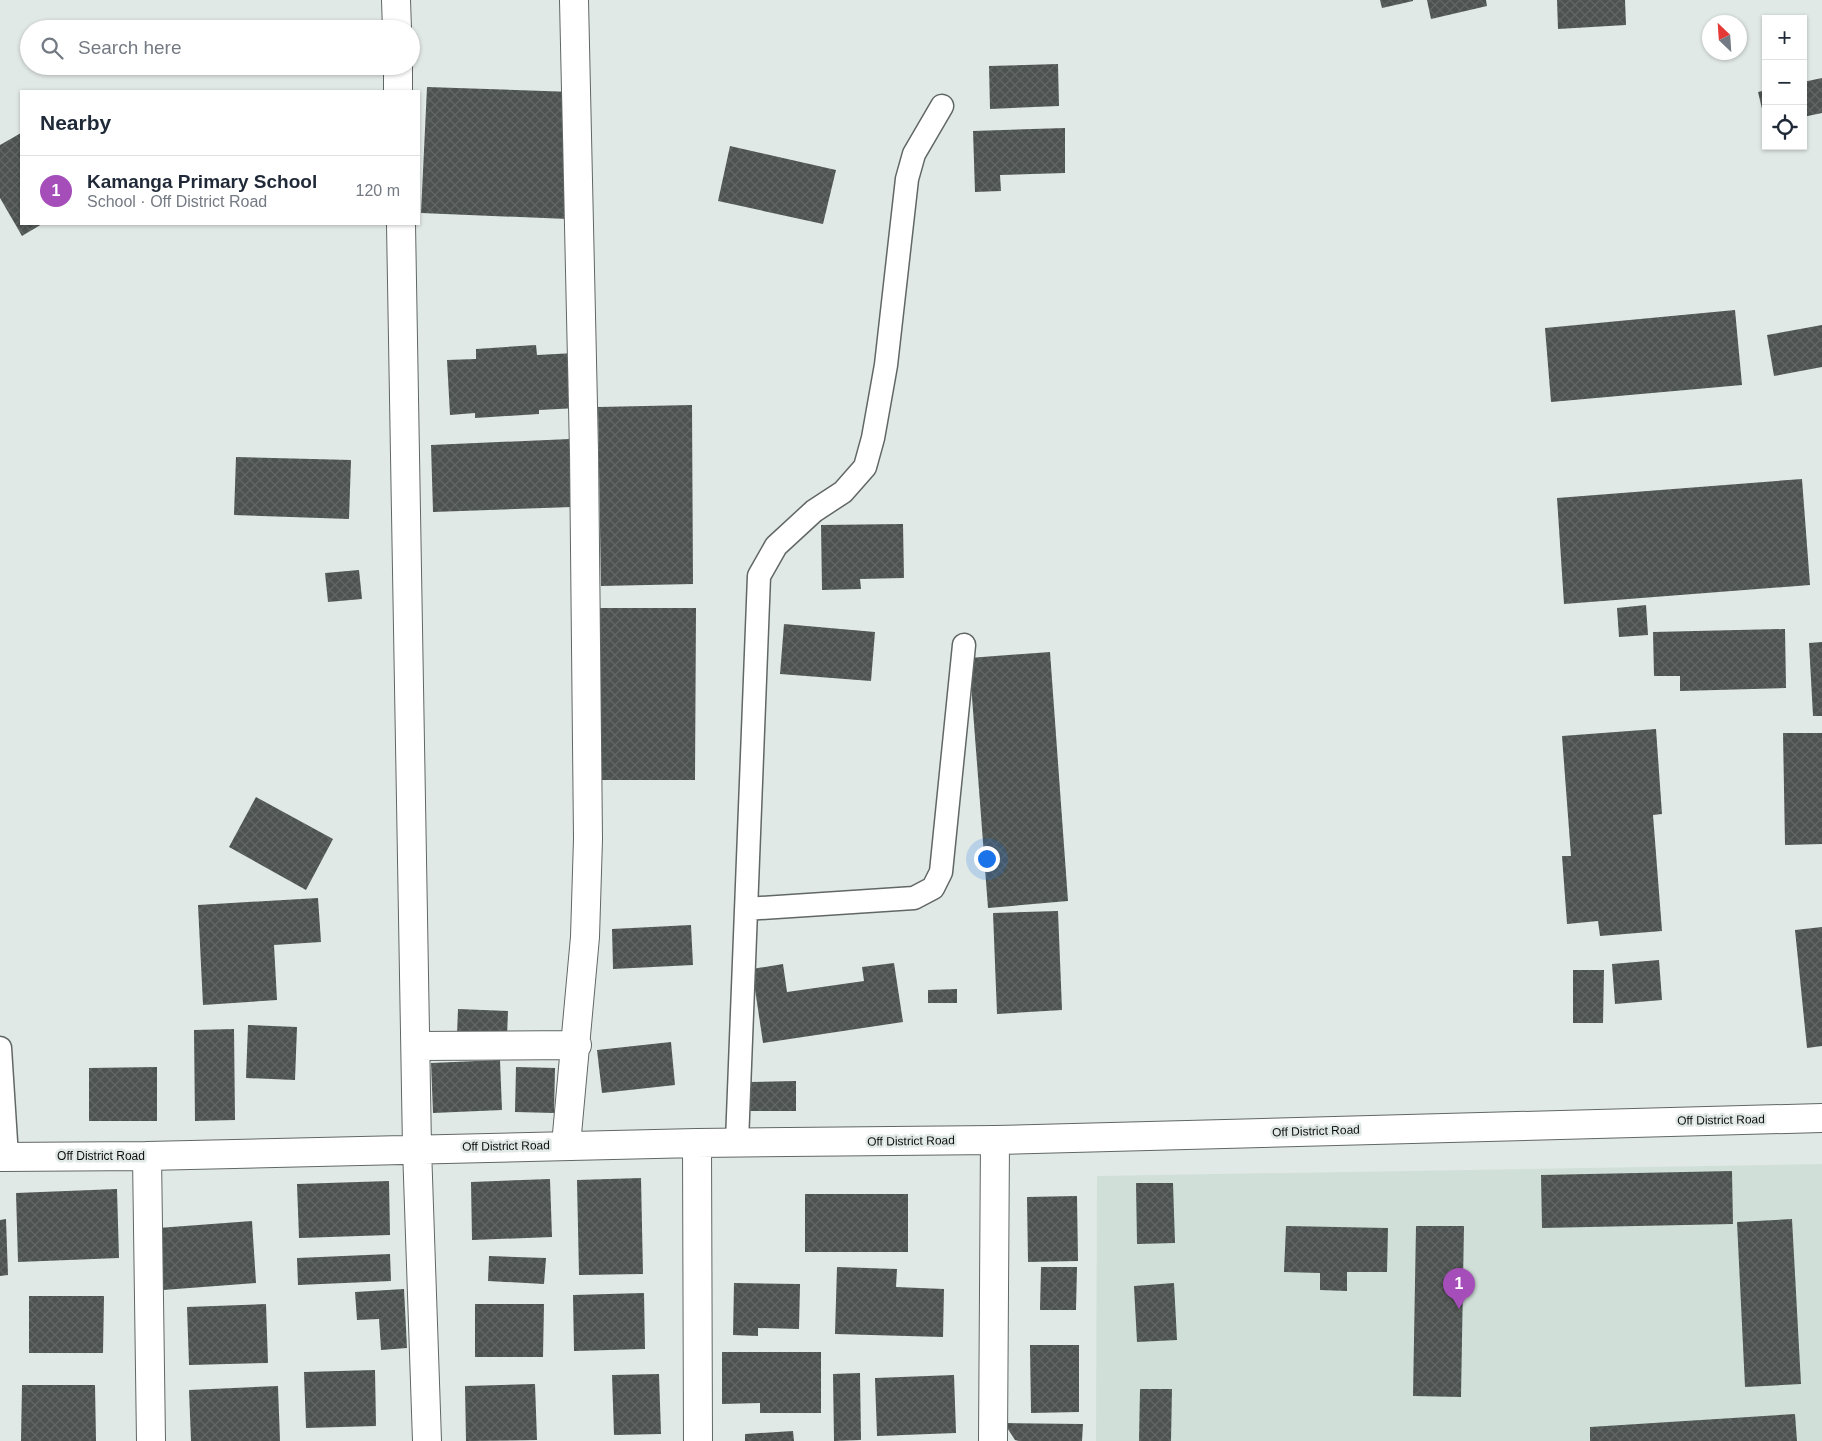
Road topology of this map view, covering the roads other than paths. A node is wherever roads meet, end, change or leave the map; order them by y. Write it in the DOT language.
graph roads {
  1 [pos="396,0"];
  2 [pos="574,0"];
  3 [pos="397,20"];
  4 [pos="398,75"];
  5 [pos="398,90"];
  6 [pos="942,106"];
  7 [pos="401,225"];
  8 [pos="964,645"];
  9 [pos="746,909"];
  10 [pos="576,1045"];
  11 [pos="416,1046"];
  12 [pos="0,1048"];
  13 [pos="1822,1118"];
  14 [pos="995,1140"];
  15 [pos="737,1142"];
  16 [pos="697,1143"];
  17 [pos="566,1145"];
  18 [pos="417,1148"];
  19 [pos="147,1156"];
  20 [pos="4,1157"];
  21 [pos="151,1441"];
  22 [pos="427,1441"];
  23 [pos="698,1441"];
  24 [pos="993,1441"];
  1 -- 3 [label="street"];
  2 -- 10 [label="street"];
  4 -- 5 [label="street"];
  6 -- 9 [label="lane"];
  7 -- 11 [label="street"];
  8 -- 9 [label="lane"];
  9 -- 15 [label="lane"];
  10 -- 11 [label="street"];
  10 -- 17 [label="street"];
  11 -- 18 [label="street"];
  12 -- 20 [label="lane"];
  13 -- 14 [label="street, Off District Road"];
  14 -- 15 [label="street, Off District Road"];
  14 -- 24 [label="street"];
  15 -- 16 [label="street, Off District Road"];
  16 -- 17 [label="street, Off District Road"];
  16 -- 23 [label="street"];
  17 -- 18 [label="street, Off District Road"];
  18 -- 19 [label="street, Off District Road"];
  18 -- 22 [label="street"];
  19 -- 20 [label="street, Off District Road"];
  19 -- 21 [label="street"];
}
